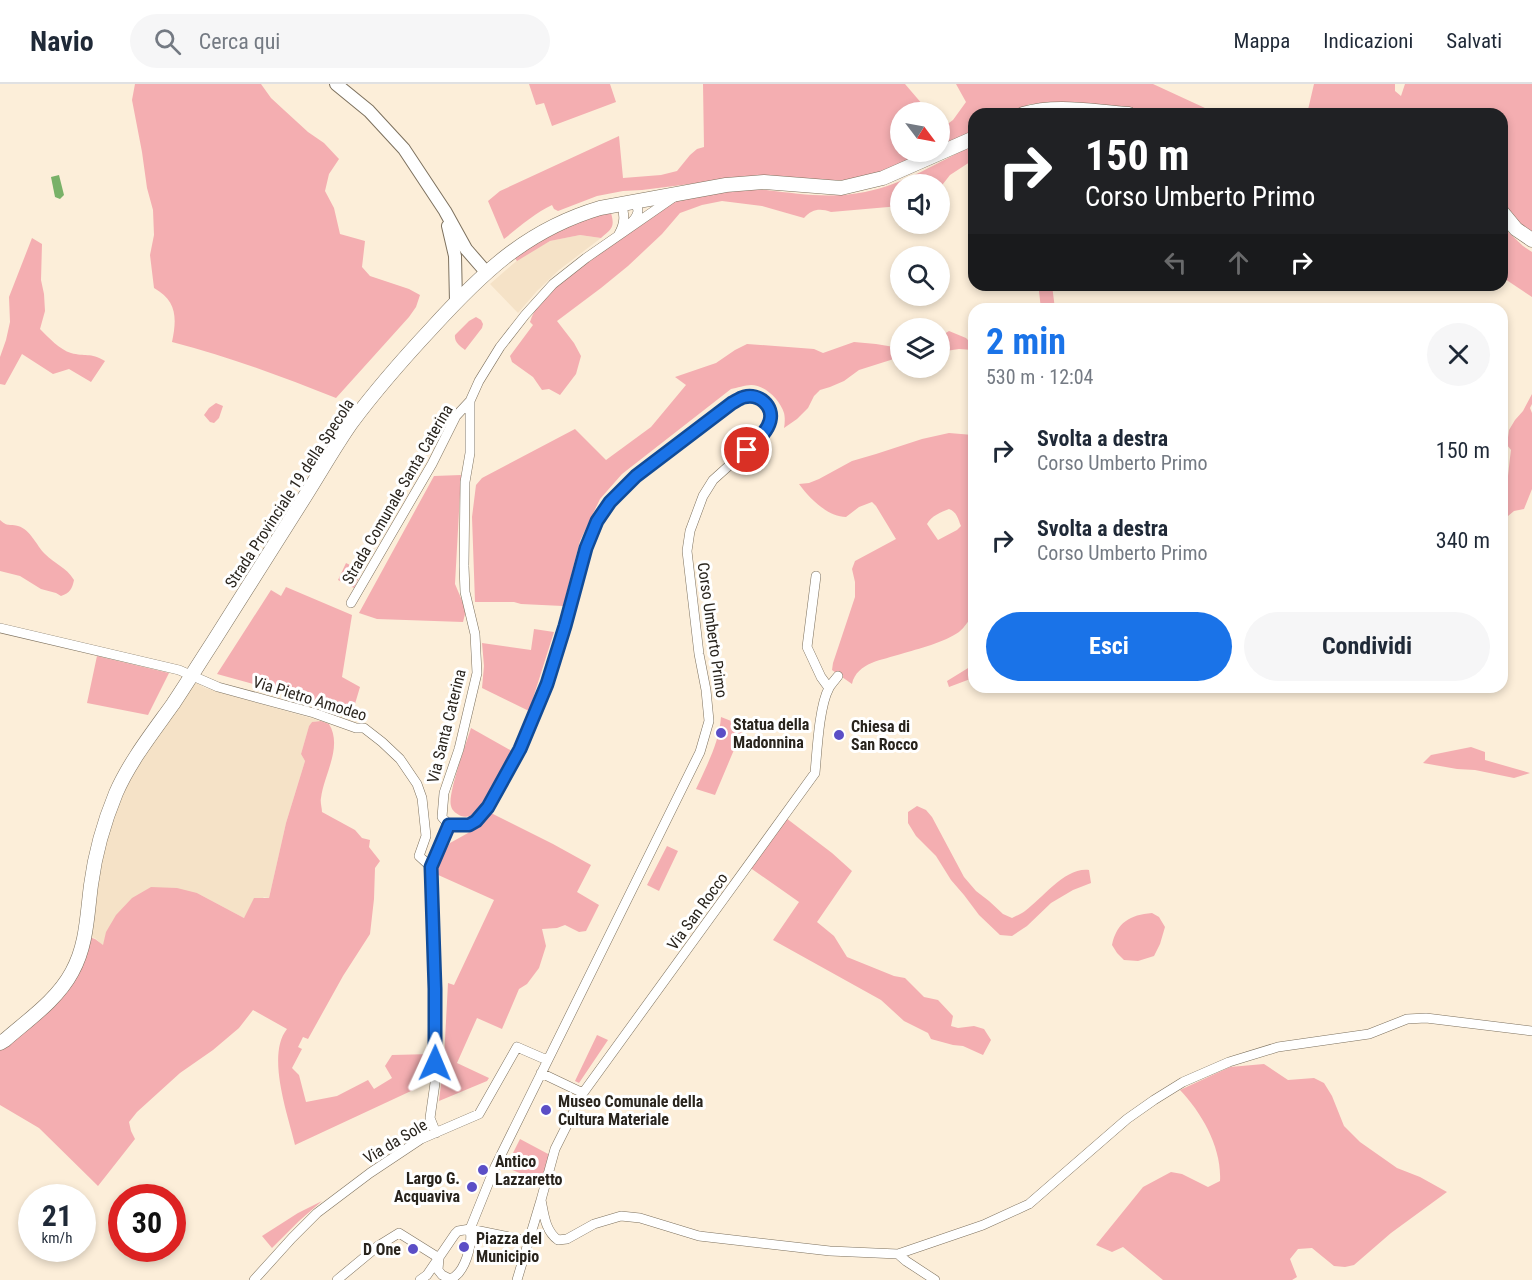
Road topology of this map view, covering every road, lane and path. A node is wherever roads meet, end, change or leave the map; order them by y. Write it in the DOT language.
graph roads {
  1 [pos="336,84"];
  2 [pos="968,141"];
  3 [pos="678,193"];
  4 [pos="628,202"];
  5 [pos="445,211"];
  6 [pos="1508,219"];
  7 [pos="618,236"];
  8 [pos="1532,240"];
  9 [pos="486,272"];
  10 [pos="456,302"];
  11 [pos="470,401"];
  12 [pos="816,576"];
  13 [pos="351,603"];
  14 [pos="0,628"];
  15 [pos="191,676"];
  16 [pos="838,676"];
  17 [pos="829,688"];
  18 [pos="449,825"];
  19 [pos="431,867"];
  20 [pos="1532,1031"];
  21 [pos="0,1042"];
  22 [pos="547,1060"];
  23 [pos="541,1073"];
  24 [pos="583,1093"];
  25 [pos="436,1133"];
  26 [pos="541,1200"];
  27 [pos="470,1229"];
  28 [pos="529,1241"];
  29 [pos="898,1254"];
  30 [pos="437,1257"];
  31 [pos="450,1279"];
  32 [pos="254,1280"];
  33 [pos="336,1280"];
  34 [pos="420,1280"];
  35 [pos="517,1280"];
  36 [pos="935,1280"];
  1 -- 5 [label="street"];
  2 -- 3 [label="main road, Strada Provinciale 19 della Specola"];
  3 -- 4 [label="main road, Strada Provinciale 19 della Specola"];
  3 -- 7 [label="street, Via Santa Caterina"];
  4 -- 7 [label="street"];
  4 -- 7 [label="street, Via Santa Caterina"];
  4 -- 9 [label="main road, Strada Provinciale 19 della Specola"];
  5 -- 9 [label="street"];
  5 -- 10 [label="street"];
  6 -- 8 [label="main road"];
  7 -- 11 [label="street, Via Santa Caterina"];
  9 -- 10 [label="main road, Strada Provinciale 19 della Specola"];
  10 -- 15 [label="main road, Strada Provinciale 19 della Specola"];
  11 -- 13 [label="street, Strada Comunale Santa Caterina"];
  11 -- 18 [label="street, Via Santa Caterina"];
  12 -- 17 [label="street"];
  14 -- 15 [label="street"];
  15 -- 19 [label="street, Via Pietro Amodeo"];
  15 -- 21 [label="main road, Strada Provinciale 19 della Specola"];
  16 -- 17 [label="street, Via San Rocco"];
  17 -- 24 [label="street, Via San Rocco"];
  18 -- 19 [label="street"];
  18 -- 22 [label="street, Corso Umberto Primo"];
  19 -- 25 [label="street"];
  20 -- 29 [label="street"];
  22 -- 23 [label="street, Corso Umberto Primo"];
  22 -- 25 [label="street, Via da Sole"];
  23 -- 24 [label="street"];
  23 -- 27 [label="street, Corso Umberto Primo"];
  24 -- 26 [label="street, Via San Rocco"];
  25 -- 32 [label="street, Via da Sole"];
  26 -- 28 [label="street, Via San Rocco"];
  26 -- 29 [label="street"];
  27 -- 28 [label="street"];
  27 -- 30 [label="street"];
  27 -- 31 [label="street"];
  28 -- 35 [label="street, Via San Rocco"];
  29 -- 36 [label="street"];
  30 -- 31 [label="street"];
  30 -- 33 [label="street"];
  30 -- 34 [label="street"];
}
